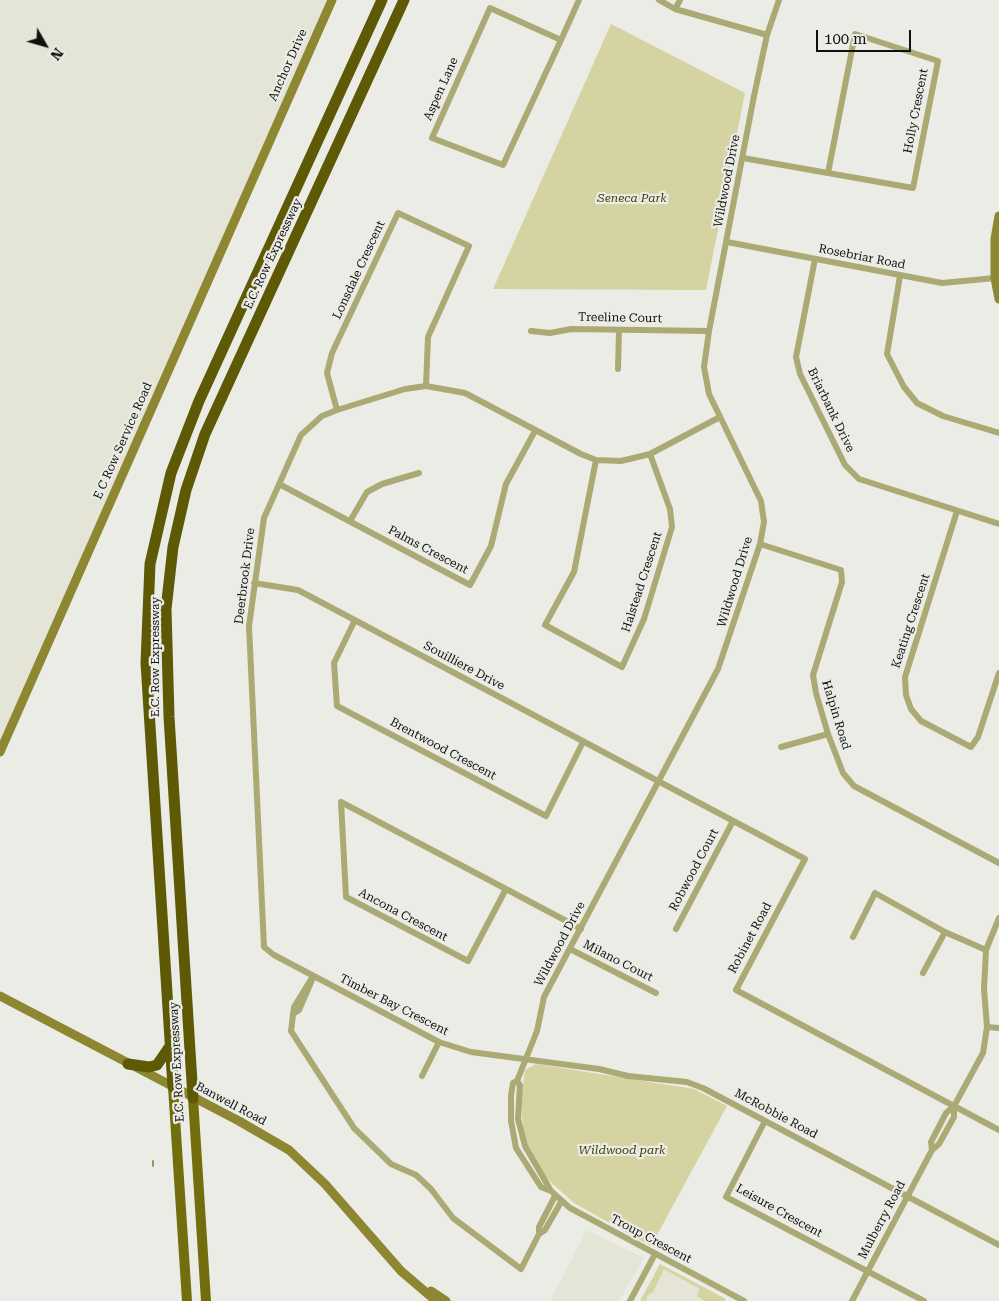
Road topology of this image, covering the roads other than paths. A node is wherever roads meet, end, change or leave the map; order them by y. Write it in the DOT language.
graph roads {
  1 [pos="332,0"];
  2 [pos="382,0"];
  3 [pos="404,0"];
  4 [pos="579,0"];
  5 [pos="659,0"];
  6 [pos="680,0"];
  7 [pos="779,0"];
  8 [pos="675,9"];
  9 [pos="767,35"];
  10 [pos="561,40"];
  11 [pos="268,141"];
  12 [pos="743,158"];
  13 [pos="828,173"];
  14 [pos="999,216"];
  15 [pos="727,242"];
  16 [pos="814,259"];
  17 [pos="900,276"];
  18 [pos="995,278"];
  19 [pos="999,299"];
  20 [pos="619,330"];
  21 [pos="531,331"];
  22 [pos="709,331"];
  23 [pos="618,369"];
  24 [pos="426,386"];
  25 [pos="337,410"];
  26 [pos="720,417"];
  27 [pos="534,431"];
  28 [pos="999,433"];
  29 [pos="650,454"];
  30 [pos="596,460"];
  31 [pos="419,473"];
  32 [pos="279,484"];
  33 [pos="958,511"];
  34 [pos="350,521"];
  35 [pos="999,524"];
  36 [pos="760,544"];
  37 [pos="254,583"];
  38 [pos="355,620"];
  39 [pos="999,673"];
  40 [pos="828,734"];
  41 [pos="584,742"];
  42 [pos="781,747"];
  43 [pos="0,752"];
  44 [pos="659,782"];
  45 [pos="733,821"];
  46 [pos="999,863"];
  47 [pos="506,889"];
  48 [pos="999,918"];
  49 [pos="581,929"];
  50 [pos="676,929"];
  51 [pos="945,932"];
  52 [pos="853,937"];
  53 [pos="570,948"];
  54 [pos="986,950"];
  55 [pos="923,973"];
  56 [pos="313,976"];
  57 [pos="656,993"];
  58 [pos="0,996"];
  59 [pos="987,1028"];
  60 [pos="999,1028"];
  61 [pos="439,1042"];
  62 [pos="171,1045"];
  63 [pos="524,1058"];
  64 [pos="128,1064"];
  65 [pos="422,1076"];
  66 [pos="517,1081"];
  67 [pos="173,1087"];
  68 [pos="193,1098"];
  69 [pos="954,1106"];
  70 [pos="765,1120"];
  71 [pos="999,1130"];
  72 [pos="553,1194"];
  73 [pos="907,1196"];
  74 [pos="561,1202"];
  75 [pos="539,1234"];
  76 [pos="999,1245"];
  77 [pos="655,1254"];
  78 [pos="867,1272"];
  79 [pos="413,1281"];
  80 [pos="187,1301"];
  81 [pos="206,1301"];
  82 [pos="436,1301"];
  83 [pos="446,1301"];
  84 [pos="630,1301"];
  85 [pos="744,1301"];
  86 [pos="852,1301"];
  87 [pos="924,1301"];
  1 -- 11 [label="street, Anchor Drive"];
  2 -- 62 [label="highway, E.C. Row Expressway"];
  3 -- 68 [label="highway, E.C. Row Expressway"];
  4 -- 10 [label="street, Aspen Lane"];
  5 -- 8 [label="street"];
  6 -- 8 [label="street"];
  7 -- 9 [label="street, Wildwood Drive"];
  8 -- 9 [label="street"];
  9 -- 12 [label="street, Wildwood Drive"];
  10 -- 10 [label="street, Aspen Lane"];
  11 -- 43 [label="street, E C Row Service Road"];
  12 -- 13 [label="street, Holly Crescent"];
  12 -- 15 [label="street, Wildwood Drive"];
  13 -- 13 [label="street, Holly Crescent"];
  14 -- 18 [label="street"];
  15 -- 16 [label="street, Rosebriar Road"];
  15 -- 22 [label="street, Wildwood Drive"];
  16 -- 17 [label="street, Rosebriar Road"];
  16 -- 33 [label="street, Briarbank Drive"];
  17 -- 18 [label="street, Rosebriar Road"];
  17 -- 28 [label="street"];
  18 -- 19 [label="street"];
  20 -- 21 [label="street, Treeline Court"];
  20 -- 22 [label="street, Treeline Court"];
  20 -- 23 [label="street"];
  22 -- 26 [label="street, Wildwood Drive"];
  24 -- 25 [label="street, Deerbrook Drive"];
  24 -- 25 [label="street, Lonsdale Crescent"];
  24 -- 27 [label="street, Deerbrook Drive"];
  25 -- 32 [label="street, Deerbrook Drive"];
  26 -- 29 [label="street, Deerbrook Drive"];
  26 -- 36 [label="street, Wildwood Drive"];
  27 -- 30 [label="street, Deerbrook Drive"];
  27 -- 34 [label="street, Palms Crescent"];
  29 -- 30 [label="street, Deerbrook Drive"];
  29 -- 30 [label="street, Halstead Crescent"];
  31 -- 34 [label="street"];
  32 -- 34 [label="street, Palms Crescent"];
  32 -- 37 [label="street, Deerbrook Drive"];
  33 -- 35 [label="street, Briarbank Drive"];
  33 -- 39 [label="street, Keating Crescent"];
  36 -- 40 [label="street, Halpin Road"];
  36 -- 44 [label="street, Wildwood Drive"];
  37 -- 38 [label="street, Souilliere Drive"];
  37 -- 56 [label="street, Deerbrook Drive"];
  38 -- 41 [label="street, Souilliere Drive"];
  38 -- 41 [label="street, Brentwood Crescent"];
  40 -- 42 [label="street"];
  40 -- 46 [label="street, Halpin Road"];
  41 -- 44 [label="street, Souilliere Drive"];
  44 -- 45 [label="street, Robinet Road"];
  44 -- 49 [label="street, Wildwood Drive"];
  45 -- 50 [label="street, Robwood Court"];
  45 -- 69 [label="street, Robinet Road"];
  47 -- 47 [label="street, Ancona Crescent"];
  47 -- 49 [label="street, Ancona Crescent"];
  48 -- 54 [label="street, Mulberry Road"];
  49 -- 53 [label="street, Wildwood Drive"];
  51 -- 52 [label="street"];
  51 -- 54 [label="street"];
  51 -- 55 [label="street"];
  53 -- 57 [label="street, Milano Court"];
  53 -- 63 [label="street, Wildwood Drive"];
  54 -- 59 [label="street, Mulberry Road"];
  56 -- 61 [label="street, Timber Bay Crescent"];
  56 -- 75 [label="street"];
  58 -- 64 [label="street, Banwell Road"];
  59 -- 60 [label="street"];
  59 -- 69 [label="street, Mulberry Road"];
  61 -- 63 [label="street, Timber Bay Crescent"];
  61 -- 65 [label="street"];
  62 -- 64 [label="highway"];
  62 -- 67 [label="highway, E.C. Row Expressway"];
  63 -- 66 [label="street, Wildwood Drive"];
  63 -- 70 [label="street, McRobbie Road"];
  64 -- 67 [label="street, Banwell Road"];
  66 -- 72 [label="street, Troup Crescent"];
  67 -- 68 [label="street, Banwell Road"];
  67 -- 80 [label="main road, E.C. Row Expressway"];
  68 -- 79 [label="street, Banwell Road"];
  68 -- 81 [label="main road, E.C. Row Expressway"];
  69 -- 71 [label="street, Robinet Road"];
  69 -- 73 [label="street, Mulberry Road"];
  70 -- 73 [label="street, McRobbie Road"];
  70 -- 78 [label="street, Leisure Crescent"];
  72 -- 74 [label="street, Troup Crescent"];
  72 -- 75 [label="street"];
  73 -- 76 [label="street, McRobbie Road"];
  73 -- 78 [label="street, Mulberry Road"];
  74 -- 75 [label="street"];
  74 -- 77 [label="street, Troup Crescent"];
  77 -- 84 [label="street"];
  77 -- 85 [label="street, Troup Crescent"];
  78 -- 86 [label="street, Mulberry Road"];
  78 -- 87 [label="street"];
  79 -- 82 [label="street, Banwell Road"];
  79 -- 83 [label="street, Banwell Road"];
}
